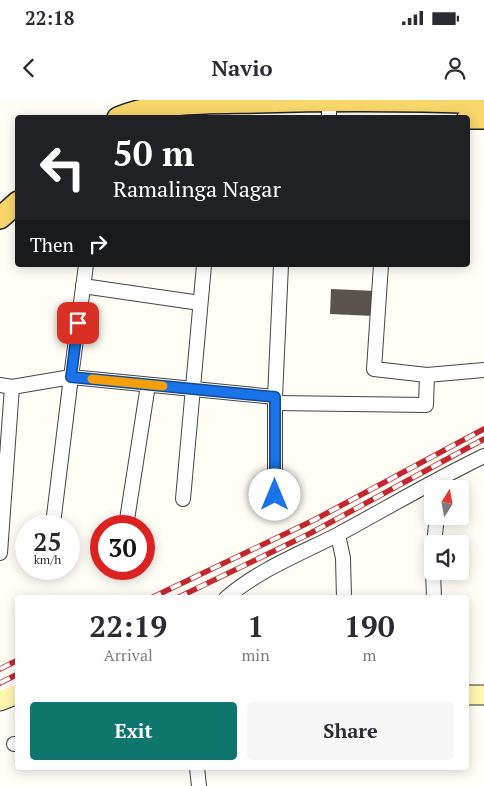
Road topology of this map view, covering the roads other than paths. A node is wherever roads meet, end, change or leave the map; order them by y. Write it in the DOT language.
graph roads {
  1 [pos="329,100"];
  2 [pos="468,108"];
  3 [pos="129,115"];
  4 [pos="329,115"];
  5 [pos="484,118"];
  6 [pos="15,205"];
  7 [pos="0,218"];
  8 [pos="86,267"];
  9 [pos="204,267"];
  10 [pos="281,267"];
  11 [pos="381,267"];
  12 [pos="83,286"];
  13 [pos="200,303"];
  14 [pos="484,370"];
  15 [pos="427,374"];
  16 [pos="71,377"];
  17 [pos="148,385"];
  18 [pos="6,386"];
  19 [pos="193,389"];
  20 [pos="275,400"];
  21 [pos="484,456"];
  22 [pos="443,480"];
  23 [pos="424,490"];
  24 [pos="275,495"];
  25 [pos="183,499"];
  26 [pos="54,515"];
  27 [pos="128,515"];
  28 [pos="338,535"];
  29 [pos="0,553"];
  30 [pos="433,580"];
  31 [pos="230,595"];
  32 [pos="344,595"];
  33 [pos="434,595"];
  34 [pos="15,684"];
  35 [pos="0,691"];
  36 [pos="15,695"];
  37 [pos="469,695"];
  38 [pos="484,695"];
  39 [pos="0,701"];
  40 [pos="197,770"];
  41 [pos="199,786"];
  1 -- 2 [label="main road"];
  1 -- 3 [label="main road"];
  1 -- 4 [label="street"];
  2 -- 5 [label="main road"];
  6 -- 7 [label="main road"];
  8 -- 12 [label="street"];
  9 -- 13 [label="street"];
  10 -- 20 [label="street"];
  11 -- 15 [label="street"];
  12 -- 13 [label="street"];
  12 -- 16 [label="street"];
  13 -- 19 [label="street"];
  14 -- 15 [label="street"];
  15 -- 20 [label="street"];
  16 -- 17 [label="street"];
  16 -- 18 [label="street"];
  16 -- 26 [label="street"];
  17 -- 19 [label="street"];
  17 -- 27 [label="street"];
  18 -- 29 [label="street"];
  19 -- 20 [label="street"];
  19 -- 25 [label="street"];
  20 -- 24 [label="street"];
  21 -- 22 [label="street"];
  23 -- 28 [label="street"];
  28 -- 31 [label="street"];
  28 -- 32 [label="street"];
  30 -- 33 [label="street"];
  34 -- 35 [label="street"];
  36 -- 39 [label="street"];
  37 -- 38 [label="street"];
  40 -- 41 [label="street"];
}
